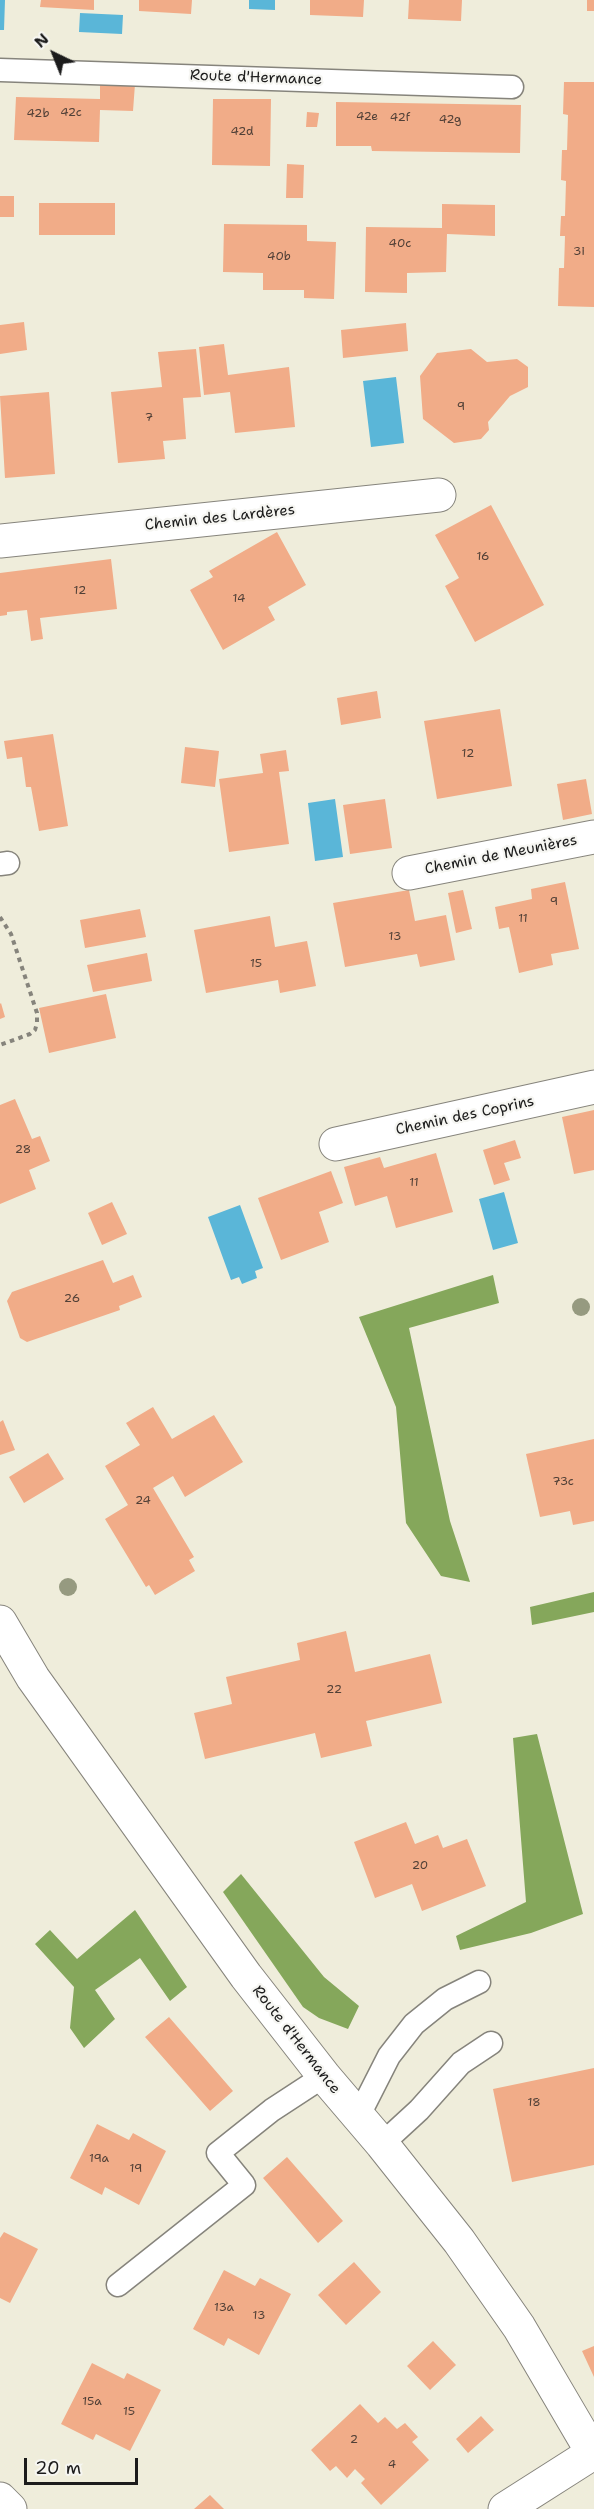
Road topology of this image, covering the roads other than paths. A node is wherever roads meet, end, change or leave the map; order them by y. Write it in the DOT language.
graph roads {
  1 [pos="0,70"];
  2 [pos="512,87"];
  3 [pos="439,495"];
  4 [pos="0,541"];
  5 [pos="594,837"];
  6 [pos="409,873"];
  7 [pos="594,1088"];
  8 [pos="336,1144"];
  9 [pos="0,1622"];
  10 [pos="479,1983"];
  11 [pos="491,2043"];
  12 [pos="324,2076"];
  13 [pos="358,2116"];
  14 [pos="382,2144"];
  15 [pos="118,2284"];
  16 [pos="594,2454"];
  17 [pos="0,2499"];
  18 [pos="10,2509"];
  19 [pos="505,2509"];
  1 -- 2 [label="lane, Route d'Hermance"];
  3 -- 4 [label="street, Chemin des Lardères"];
  5 -- 6 [label="street, Chemin de Meunières"];
  7 -- 8 [label="street, Chemin des Coprins"];
  9 -- 12 [label="street, Route d'Hermance"];
  10 -- 13 [label="lane"];
  11 -- 14 [label="lane"];
  12 -- 13 [label="street, Route d'Hermance"];
  12 -- 15 [label="lane"];
  13 -- 14 [label="street, Route d'Hermance"];
  14 -- 16 [label="street, Route d'Hermance"];
  16 -- 19 [label="street"];
  17 -- 18 [label="street"];
}
